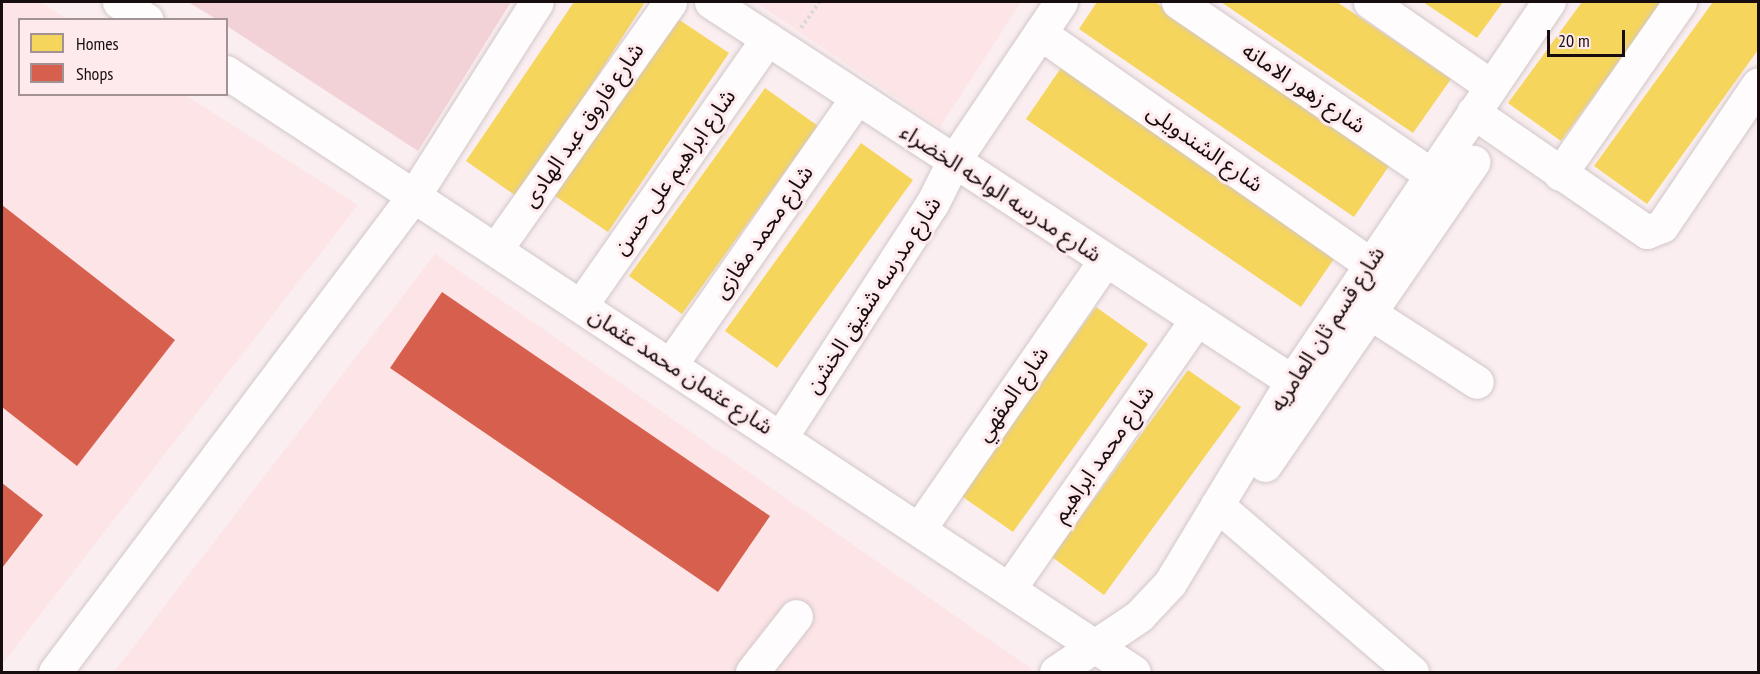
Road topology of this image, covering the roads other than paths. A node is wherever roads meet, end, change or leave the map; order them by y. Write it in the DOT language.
graph roads {
  1 [pos="119,2"];
  2 [pos="537,2"];
  3 [pos="670,2"];
  4 [pos="711,2"];
  5 [pos="1061,2"];
  6 [pos="1178,2"];
  7 [pos="1370,2"];
  8 [pos="1549,2"];
  9 [pos="1680,2"];
  10 [pos="144,18"];
  11 [pos="1040,33"];
  12 [pos="767,39"];
  13 [pos="228,73"];
  14 [pos="1758,84"];
  15 [pos="856,99"];
  16 [pos="1482,99"];
  17 [pos="952,162"];
  18 [pos="1473,162"];
  19 [pos="1430,174"];
  20 [pos="1560,174"];
  21 [pos="415,195"];
  22 [pos="496,249"];
  23 [pos="1105,260"];
  24 [pos="1369,263"];
  25 [pos="581,305"];
  26 [pos="1370,313"];
  27 [pos="1197,319"];
  28 [pos="671,364"];
  29 [pos="1292,381"];
  30 [pos="1477,382"];
  31 [pos="781,437"];
  32 [pos="1224,511"];
  33 [pos="919,529"];
  34 [pos="1010,590"];
  35 [pos="796,616"];
  36 [pos="1097,648"];
  37 [pos="55,672"];
  38 [pos="752,672"];
  39 [pos="1056,672"];
  40 [pos="1134,672"];
  41 [pos="1412,672"];
  1 -- 10 [label="street"];
  2 -- 21 [label="street"];
  3 -- 22 [label="street, شارع فاروق عبد الهادى"];
  4 -- 12 [label="street, شارع مدرسه الواحه الخضراء"];
  5 -- 11 [label="street, شارع مدرسه شفيق الخشن"];
  6 -- 19 [label="street, شارع زهور الامانه"];
  7 -- 16 [label="street"];
  8 -- 16 [label="street, شارع قسم ثان العامريه"];
  9 -- 20 [label="street"];
  11 -- 17 [label="street, شارع مدرسه شفيق الخشن"];
  11 -- 24 [label="street, شارع الشندويلى"];
  12 -- 15 [label="street, شارع مدرسه الواحه الخضراء"];
  12 -- 25 [label="street, شارع ابراهيم على حسن"];
  13 -- 21 [label="street, شارع عثمان محمد عثمان"];
  14 -- 20 [label="street"];
  15 -- 17 [label="street, شارع مدرسه الواحه الخضراء"];
  15 -- 28 [label="street, شارع محمد مغازى"];
  16 -- 19 [label="street, شارع قسم ثان العامريه"];
  16 -- 20 [label="street"];
  17 -- 23 [label="street, شارع مدرسه الواحه الخضراء"];
  17 -- 31 [label="street, شارع مدرسه شفيق الخشن"];
  18 -- 26 [label="street"];
  19 -- 24 [label="street, شارع قسم ثان العامريه"];
  21 -- 22 [label="street, شارع عثمان محمد عثمان"];
  21 -- 37 [label="street"];
  22 -- 25 [label="street, شارع عثمان محمد عثمان"];
  23 -- 27 [label="street, شارع مدرسه الواحه الخضراء"];
  23 -- 33 [label="street, شارع المقهي"];
  24 -- 29 [label="street, شارع قسم ثان العامريه"];
  25 -- 28 [label="street, شارع عثمان محمد عثمان"];
  26 -- 30 [label="street"];
  26 -- 32 [label="street"];
  27 -- 29 [label="street, شارع مدرسه الواحه الخضراء"];
  27 -- 34 [label="street, شارع محمد ابراهيم"];
  28 -- 31 [label="street, شارع عثمان محمد عثمان"];
  29 -- 32 [label="street, شارع قسم ثان العامريه"];
  31 -- 33 [label="street, شارع عثمان محمد عثمان"];
  32 -- 36 [label="street, شارع قسم ثان العامريه"];
  32 -- 41 [label="street"];
  33 -- 34 [label="street, شارع عثمان محمد عثمان"];
  34 -- 36 [label="street, شارع عثمان محمد عثمان"];
  35 -- 38 [label="street"];
  36 -- 39 [label="street, شارع قسم ثان العامريه"];
  36 -- 40 [label="street, شارع عثمان محمد عثمان"];
}
